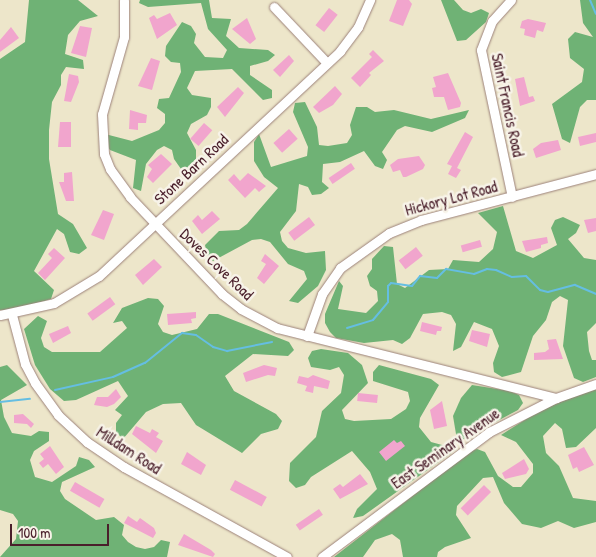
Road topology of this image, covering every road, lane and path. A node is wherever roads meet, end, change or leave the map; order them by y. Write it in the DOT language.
graph roads {
  1 [pos="124,0"];
  2 [pos="370,0"];
  3 [pos="511,0"];
  4 [pos="274,7"];
  5 [pos="326,63"];
  6 [pos="596,174"];
  7 [pos="512,196"];
  8 [pos="154,223"];
  9 [pos="0,315"];
  10 [pos="12,315"];
  11 [pos="307,336"];
  12 [pos="596,384"];
  13 [pos="556,398"];
  14 [pos="288,557"];
  15 [pos="322,557"];
  1 -- 8 [label="street, Doves Cove Road"];
  2 -- 5 [label="street, Stone Barn Road"];
  3 -- 7 [label="street, Saint Francis Road"];
  4 -- 5 [label="street"];
  5 -- 8 [label="street, Stone Barn Road"];
  6 -- 7 [label="street, Hickory Lot Road"];
  7 -- 11 [label="street, Hickory Lot Road"];
  8 -- 10 [label="street, Stone Barn Road"];
  8 -- 11 [label="street, Doves Cove Road"];
  9 -- 10 [label="street, Stone Barn Road"];
  10 -- 14 [label="street, Milldam Road"];
  11 -- 13 [label="street, Doves Cove Road"];
  12 -- 13 [label="street, East Seminary Avenue"];
  13 -- 15 [label="street, East Seminary Avenue"];
}
